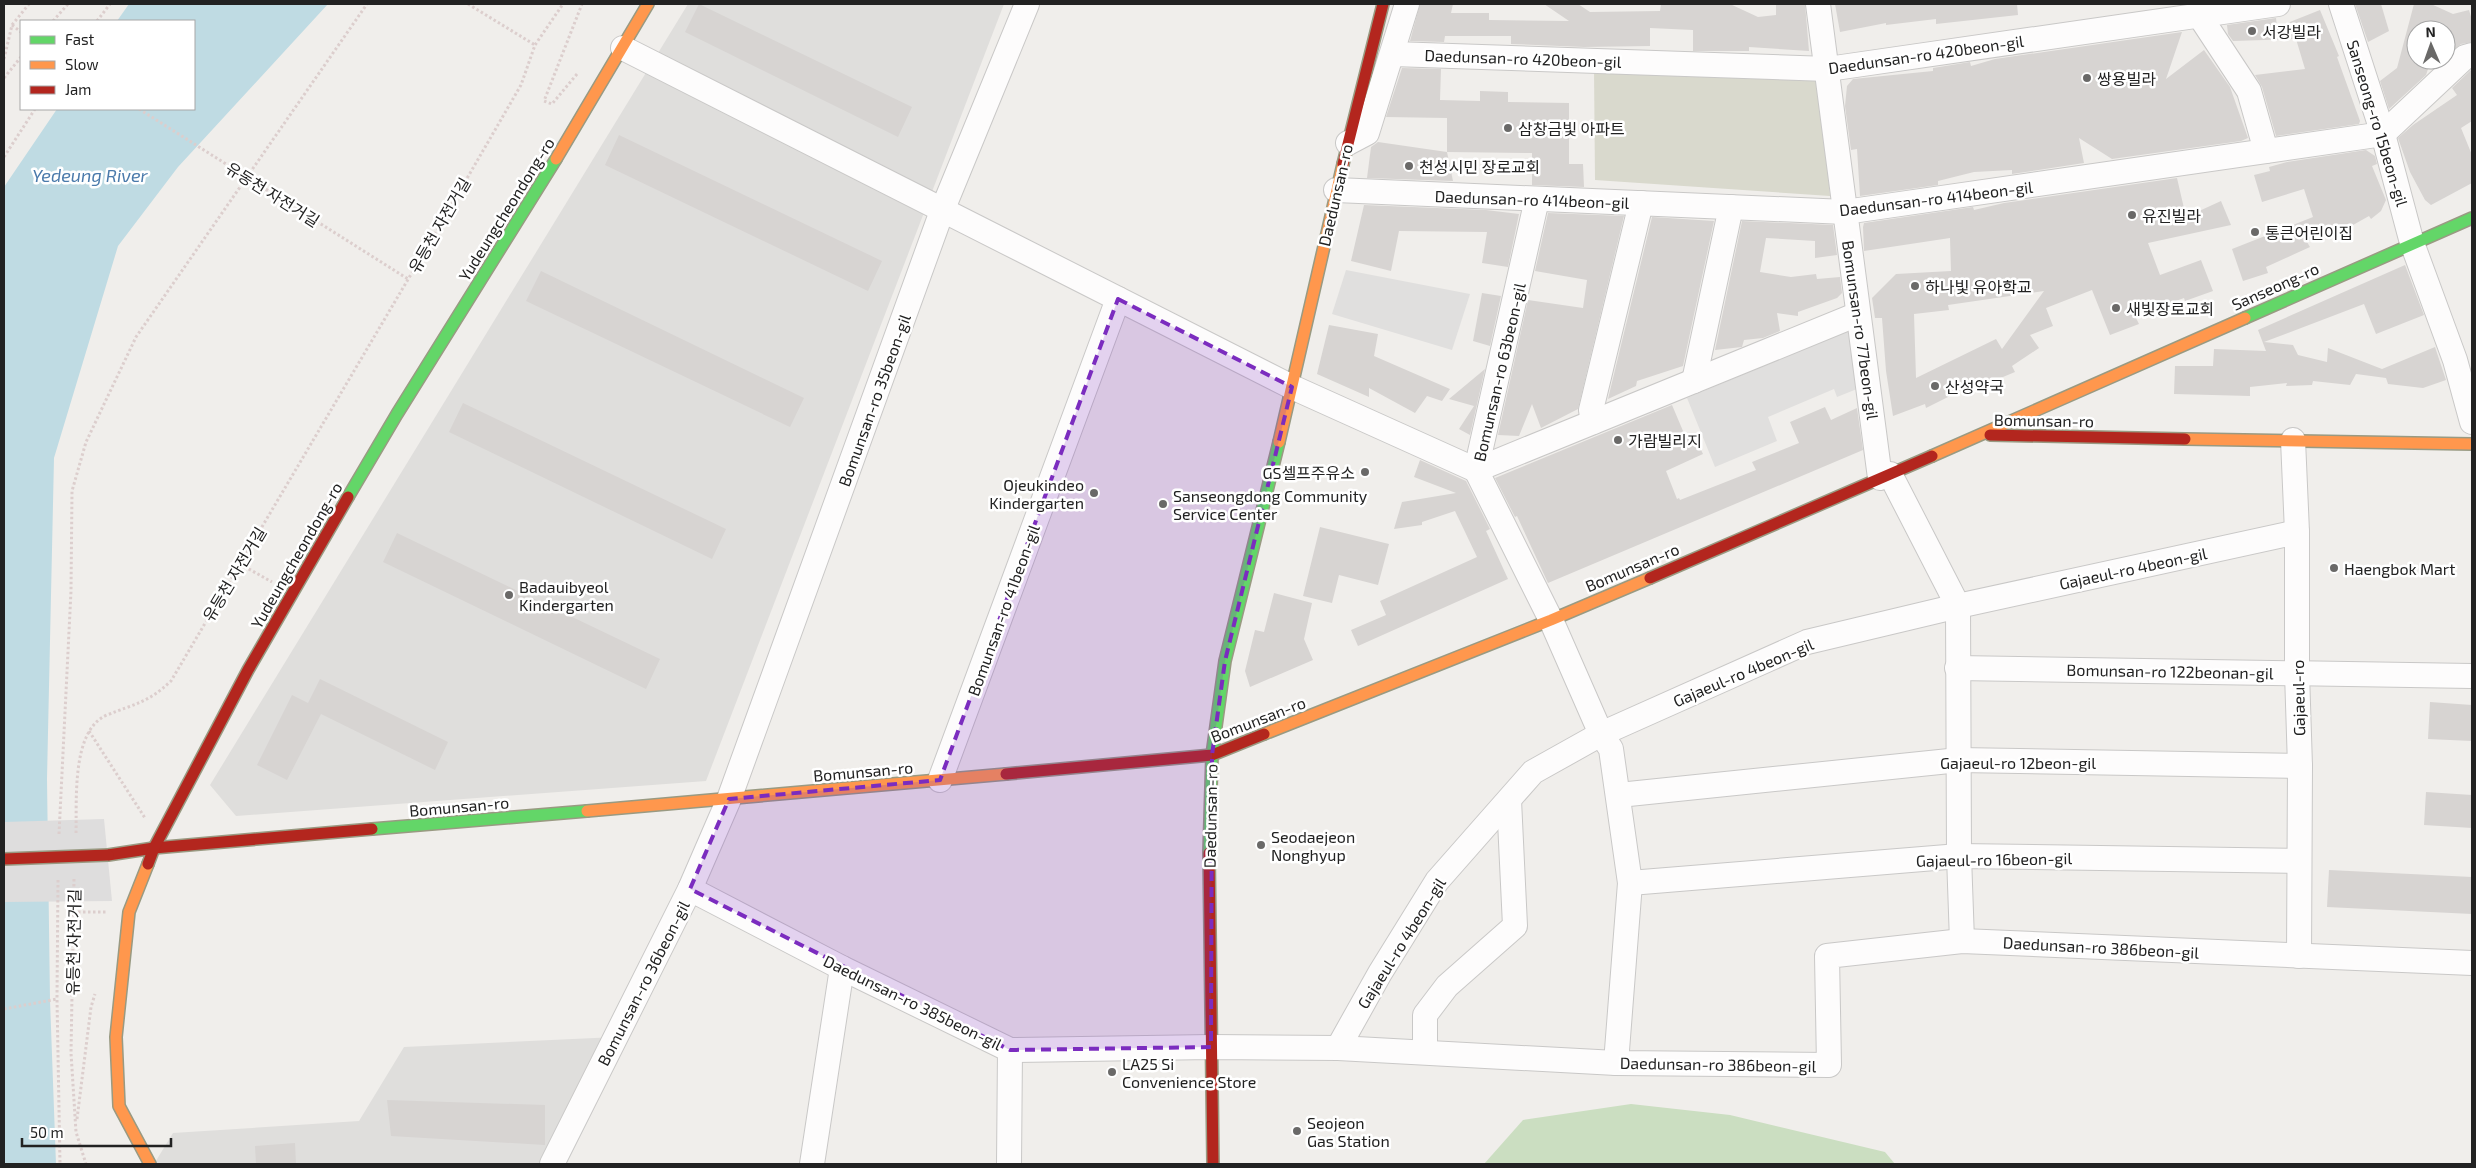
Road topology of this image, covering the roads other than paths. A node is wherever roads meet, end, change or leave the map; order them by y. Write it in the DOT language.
graph roads {
  1 [pos="648,4"];
  2 [pos="1027,4"];
  3 [pos="1383,4"];
  4 [pos="1407,4"];
  5 [pos="1818,4"];
  6 [pos="2278,4"];
  7 [pos="2342,4"];
  8 [pos="2199,15"];
  9 [pos="622,48"];
  10 [pos="1393,54"];
  11 [pos="2472,55"];
  12 [pos="1828,69"];
  13 [pos="2383,134"];
  14 [pos="1348,143"];
  15 [pos="2266,151"];
  16 [pos="1336,190"];
  17 [pos="1537,199"];
  18 [pos="1641,203"];
  19 [pos="1732,207"];
  20 [pos="942,211"];
  21 [pos="1834,211"];
  22 [pos="2472,218"];
  23 [pos="2412,243"];
  24 [pos="1118,299"];
  25 [pos="1858,314"];
  26 [pos="2464,357"];
  27 [pos="1694,382"];
  28 [pos="1292,387"];
  29 [pos="1593,422"];
  30 [pos="2472,422"];
  31 [pos="1982,435"];
  32 [pos="2293,440"];
  33 [pos="2472,444"];
  34 [pos="1476,470"];
  35 [pos="1885,476"];
  36 [pos="2298,532"];
  37 [pos="1958,606"];
  38 [pos="1550,620"];
  39 [pos="1957,668"];
  40 [pos="2297,673"];
  41 [pos="2472,676"];
  42 [pos="1601,734"];
  43 [pos="1212,755"];
  44 [pos="1959,760"];
  45 [pos="2300,766"];
  46 [pos="940,780"];
  47 [pos="1619,795"];
  48 [pos="729,799"];
  49 [pos="1509,800"];
  50 [pos="154,848"];
  51 [pos="1959,856"];
  52 [pos="4,859"];
  53 [pos="2299,861"];
  54 [pos="1630,883"];
  55 [pos="690,889"];
  56 [pos="1962,941"];
  57 [pos="2299,956"];
  58 [pos="2472,964"];
  59 [pos="842,968"];
  60 [pos="1211,1047"];
  61 [pos="1338,1048"];
  62 [pos="1010,1050"];
  63 [pos="1425,1052"];
  64 [pos="1616,1064"];
  65 [pos="150,1164"];
  66 [pos="552,1164"];
  67 [pos="812,1164"];
  68 [pos="1009,1164"];
  69 [pos="1213,1164"];
  1 -- 9 [label="main road, Yudeungcheondong-ro"];
  2 -- 20 [label="street, Bomunsan-ro 35beon-gil"];
  3 -- 14 [label="main road, Daedunsan-ro"];
  4 -- 10 [label="street"];
  5 -- 12 [label="street, Bomunsan-ro 77beon-gil"];
  6 -- 8 [label="street, Daedunsan-ro 420beon-gil"];
  7 -- 13 [label="street, Sanseong-ro 15beon-gil"];
  8 -- 12 [label="street, Daedunsan-ro 420beon-gil"];
  8 -- 15 [label="street"];
  9 -- 20 [label="street"];
  9 -- 50 [label="main road, Yudeungcheondong-ro"];
  10 -- 12 [label="street, Daedunsan-ro 420beon-gil"];
  10 -- 14 [label="street"];
  11 -- 13 [label="street"];
  12 -- 21 [label="street, Bomunsan-ro 77beon-gil"];
  13 -- 15 [label="street, Daedunsan-ro 414beon-gil"];
  13 -- 23 [label="street, Sanseong-ro 15beon-gil"];
  14 -- 16 [label="main road, Daedunsan-ro"];
  15 -- 21 [label="street, Daedunsan-ro 414beon-gil"];
  16 -- 17 [label="street, Daedunsan-ro 414beon-gil"];
  16 -- 28 [label="main road, Daedunsan-ro"];
  17 -- 18 [label="street, Daedunsan-ro 414beon-gil"];
  17 -- 34 [label="street, Bomunsan-ro 63beon-gil"];
  18 -- 19 [label="street, Daedunsan-ro 414beon-gil"];
  18 -- 29 [label="street"];
  19 -- 21 [label="street, Daedunsan-ro 414beon-gil"];
  19 -- 27 [label="street"];
  20 -- 24 [label="street"];
  20 -- 48 [label="street, Bomunsan-ro 35beon-gil"];
  21 -- 25 [label="street, Bomunsan-ro 77beon-gil"];
  22 -- 23 [label="main road, Sanseong-ro"];
  23 -- 26 [label="street, Sanseong-ro 15beon-gil"];
  23 -- 31 [label="main road, Sanseong-ro"];
  24 -- 28 [label="street"];
  24 -- 46 [label="street, Bomunsan-ro 41beon-gil"];
  25 -- 27 [label="street"];
  25 -- 35 [label="street, Bomunsan-ro 77beon-gil"];
  26 -- 30 [label="street, Sanseong-ro 15beon-gil"];
  27 -- 29 [label="street"];
  28 -- 34 [label="street"];
  28 -- 43 [label="main road, Daedunsan-ro"];
  29 -- 34 [label="street"];
  31 -- 32 [label="main road, Bomunsan-ro"];
  31 -- 35 [label="main road, Bomunsan-ro"];
  32 -- 33 [label="main road, Bomunsan-ro"];
  32 -- 36 [label="street, Gajaeul-ro"];
  34 -- 38 [label="street, Bomunsan-ro 63beon-gil"];
  35 -- 37 [label="street, Bomunsan-ro 77beon-gil"];
  35 -- 38 [label="main road, Bomunsan-ro"];
  36 -- 37 [label="street, Gajaeul-ro 4beon-gil"];
  36 -- 40 [label="street, Gajaeul-ro"];
  37 -- 39 [label="street"];
  37 -- 42 [label="street, Gajaeul-ro 4beon-gil"];
  38 -- 42 [label="street, Bomunsan-ro 63beon-gil"];
  38 -- 43 [label="main road, Bomunsan-ro"];
  39 -- 40 [label="street, Bomunsan-ro 122beonan-gil"];
  39 -- 44 [label="street"];
  40 -- 41 [label="street, Bomunsan-ro 122beonan-gil"];
  40 -- 45 [label="street, Gajaeul-ro"];
  42 -- 47 [label="street, Bomunsan-ro 63beon-gil"];
  42 -- 49 [label="street, Gajaeul-ro 4beon-gil"];
  43 -- 46 [label="main road, Bomunsan-ro"];
  43 -- 60 [label="main road, Daedunsan-ro"];
  44 -- 45 [label="street, Gajaeul-ro 12beon-gil"];
  44 -- 47 [label="street, Gajaeul-ro 12beon-gil"];
  44 -- 51 [label="street"];
  45 -- 53 [label="street, Gajaeul-ro"];
  46 -- 48 [label="main road, Bomunsan-ro"];
  47 -- 54 [label="street, Bomunsan-ro 63beon-gil"];
  48 -- 50 [label="main road, Bomunsan-ro"];
  48 -- 55 [label="street, Bomunsan-ro 36beon-gil"];
  49 -- 61 [label="street, Gajaeul-ro 4beon-gil"];
  49 -- 63 [label="street"];
  50 -- 52 [label="main road, Bomunsan-ro, bridge"];
  50 -- 65 [label="main road, Yudeungcheondong-ro"];
  51 -- 53 [label="street, Gajaeul-ro 16beon-gil"];
  51 -- 54 [label="street, Gajaeul-ro 16beon-gil"];
  51 -- 56 [label="street"];
  53 -- 57 [label="street, Gajaeul-ro"];
  54 -- 64 [label="street, Bomunsan-ro 63beon-gil"];
  55 -- 59 [label="street, Daedunsan-ro 385beon-gil"];
  55 -- 66 [label="street, Bomunsan-ro 36beon-gil"];
  56 -- 57 [label="street, Daedunsan-ro 386beon-gil"];
  56 -- 64 [label="street, Daedunsan-ro 386beon-gil"];
  57 -- 58 [label="street, Daedunsan-ro 386beon-gil"];
  59 -- 62 [label="street, Daedunsan-ro 385beon-gil"];
  59 -- 67 [label="street"];
  60 -- 61 [label="street, Daedunsan-ro 386beon-gil"];
  60 -- 62 [label="street, Daedunsan-ro 385beon-gil"];
  60 -- 69 [label="main road, Daedunsan-ro"];
  61 -- 63 [label="street, Daedunsan-ro 386beon-gil"];
  62 -- 68 [label="street"];
  63 -- 64 [label="street, Daedunsan-ro 386beon-gil"];
}
